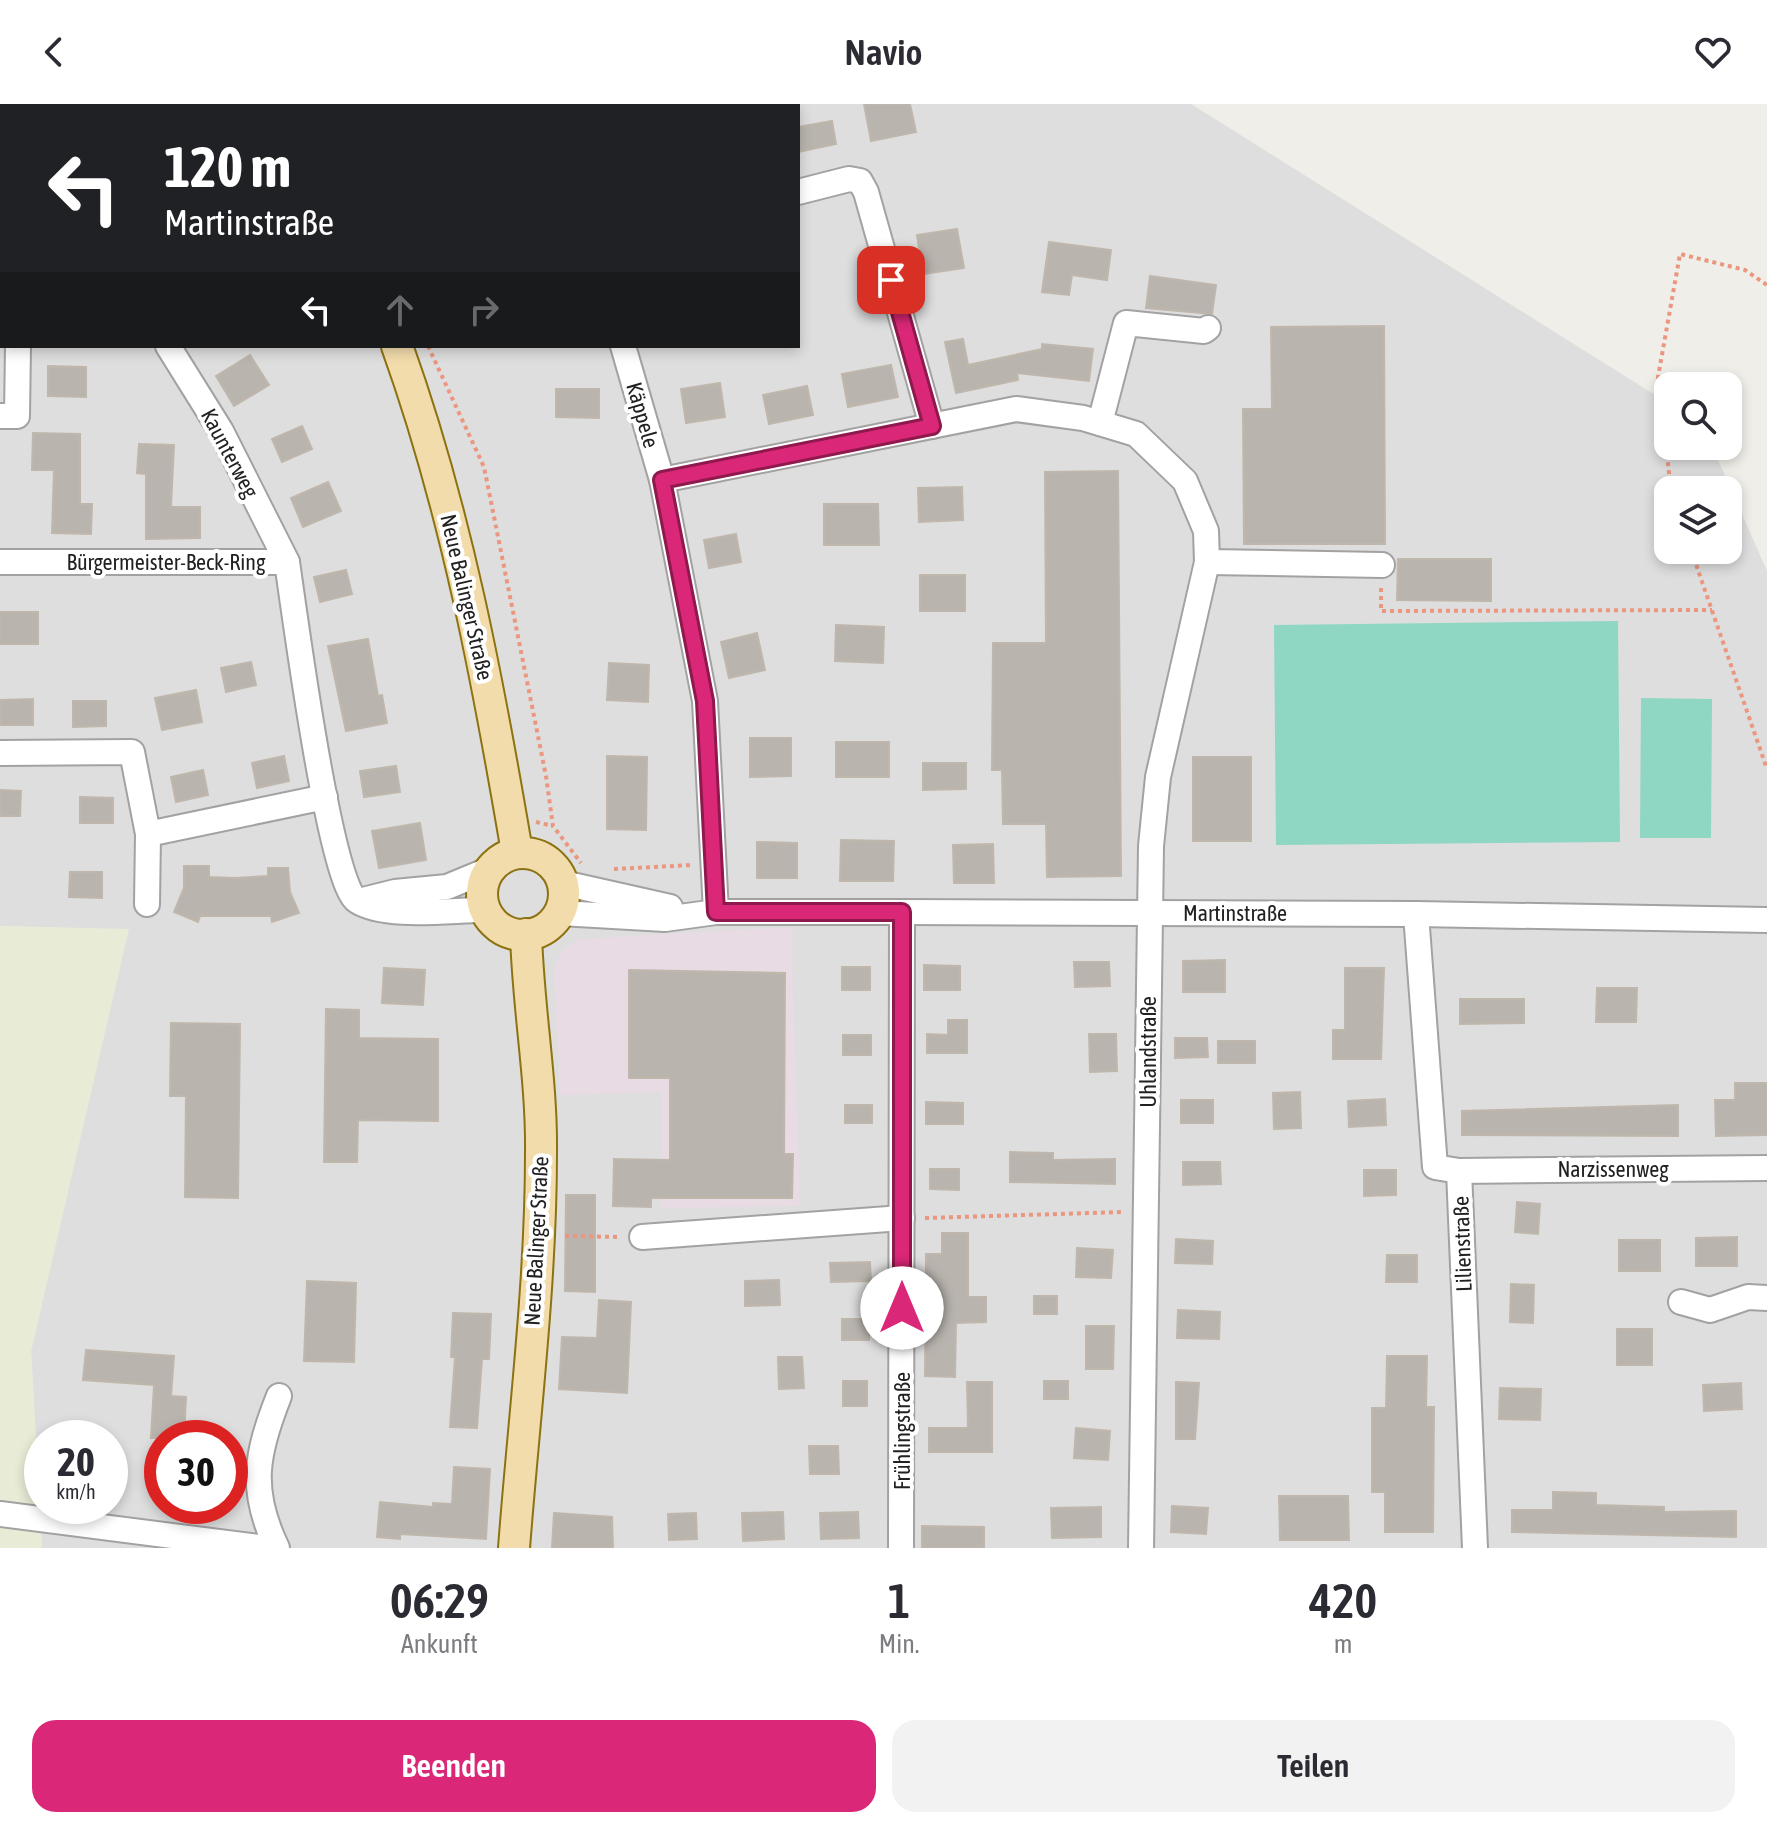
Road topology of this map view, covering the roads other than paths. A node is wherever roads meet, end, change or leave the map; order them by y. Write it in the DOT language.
graph roads {
  1 [pos="800,191"];
  2 [pos="1208,328"];
  3 [pos="18,348"];
  4 [pos="169,348"];
  5 [pos="398,348"];
  6 [pos="624,348"];
  7 [pos="0,416"];
  8 [pos="1100,423"];
  9 [pos="932,426"];
  10 [pos="662,480"];
  11 [pos="0,562"];
  12 [pos="287,562"];
  13 [pos="1207,562"];
  14 [pos="1382,565"];
  15 [pos="0,753"];
  16 [pos="325,797"];
  17 [pos="148,834"];
  18 [pos="517,852"];
  19 [pos="488,870"];
  20 [pos="570,889"];
  21 [pos="357,901"];
  22 [pos="147,904"];
  23 [pos="484,910"];
  24 [pos="902,912"];
  25 [pos="1148,912"];
  26 [pos="710,913"];
  27 [pos="1416,914"];
  28 [pos="1767,920"];
  29 [pos="526,934"];
  30 [pos="1767,1168"];
  31 [pos="1459,1171"];
  32 [pos="902,1218"];
  33 [pos="642,1237"];
  34 [pos="1767,1298"];
  35 [pos="1681,1302"];
  36 [pos="279,1396"];
  37 [pos="0,1514"];
  38 [pos="266,1548"];
  39 [pos="277,1548"];
  40 [pos="514,1548"];
  41 [pos="901,1548"];
  42 [pos="1141,1548"];
  43 [pos="1475,1548"];
  1 -- 9 [label="street"];
  2 -- 8 [label="street"];
  3 -- 7 [label="street"];
  4 -- 12 [label="street, Kaunterweg"];
  5 -- 18 [label="main road, Neue Balinger Straße"];
  6 -- 10 [label="street, Käppele"];
  8 -- 9 [label="street, Uhlandstraße"];
  8 -- 13 [label="street, Uhlandstraße"];
  9 -- 10 [label="street, Uhlandstraße"];
  10 -- 26 [label="street, Käppele"];
  11 -- 12 [label="street, Bürgermeister-Beck-Ring"];
  12 -- 16 [label="street, Bürgermeister-Beck-Ring"];
  13 -- 14 [label="street"];
  13 -- 25 [label="street, Uhlandstraße"];
  15 -- 17 [label="street"];
  16 -- 17 [label="street"];
  16 -- 21 [label="street, Bürgermeister-Beck-Ring"];
  17 -- 22 [label="street"];
  18 -- 19 [label="main road"];
  18 -- 20 [label="main road"];
  19 -- 21 [label="street"];
  19 -- 23 [label="main road"];
  20 -- 26 [label="street, Martinstraße"];
  20 -- 29 [label="main road"];
  21 -- 23 [label="street"];
  23 -- 29 [label="main road"];
  24 -- 25 [label="street, Martinstraße"];
  24 -- 26 [label="street, Martinstraße"];
  24 -- 32 [label="street, Frühlingstraße"];
  25 -- 27 [label="street, Martinstraße"];
  25 -- 42 [label="street, Uhlandstraße"];
  27 -- 28 [label="street, Martinstraße"];
  27 -- 31 [label="street, Lilienstraße"];
  29 -- 40 [label="main road, Neue Balinger Straße"];
  30 -- 31 [label="street, Narzissenweg"];
  31 -- 43 [label="street, Lilienstraße"];
  32 -- 33 [label="street"];
  32 -- 41 [label="street, Frühlingstraße"];
  34 -- 35 [label="street"];
  36 -- 39 [label="street"];
  37 -- 38 [label="street"];
}
